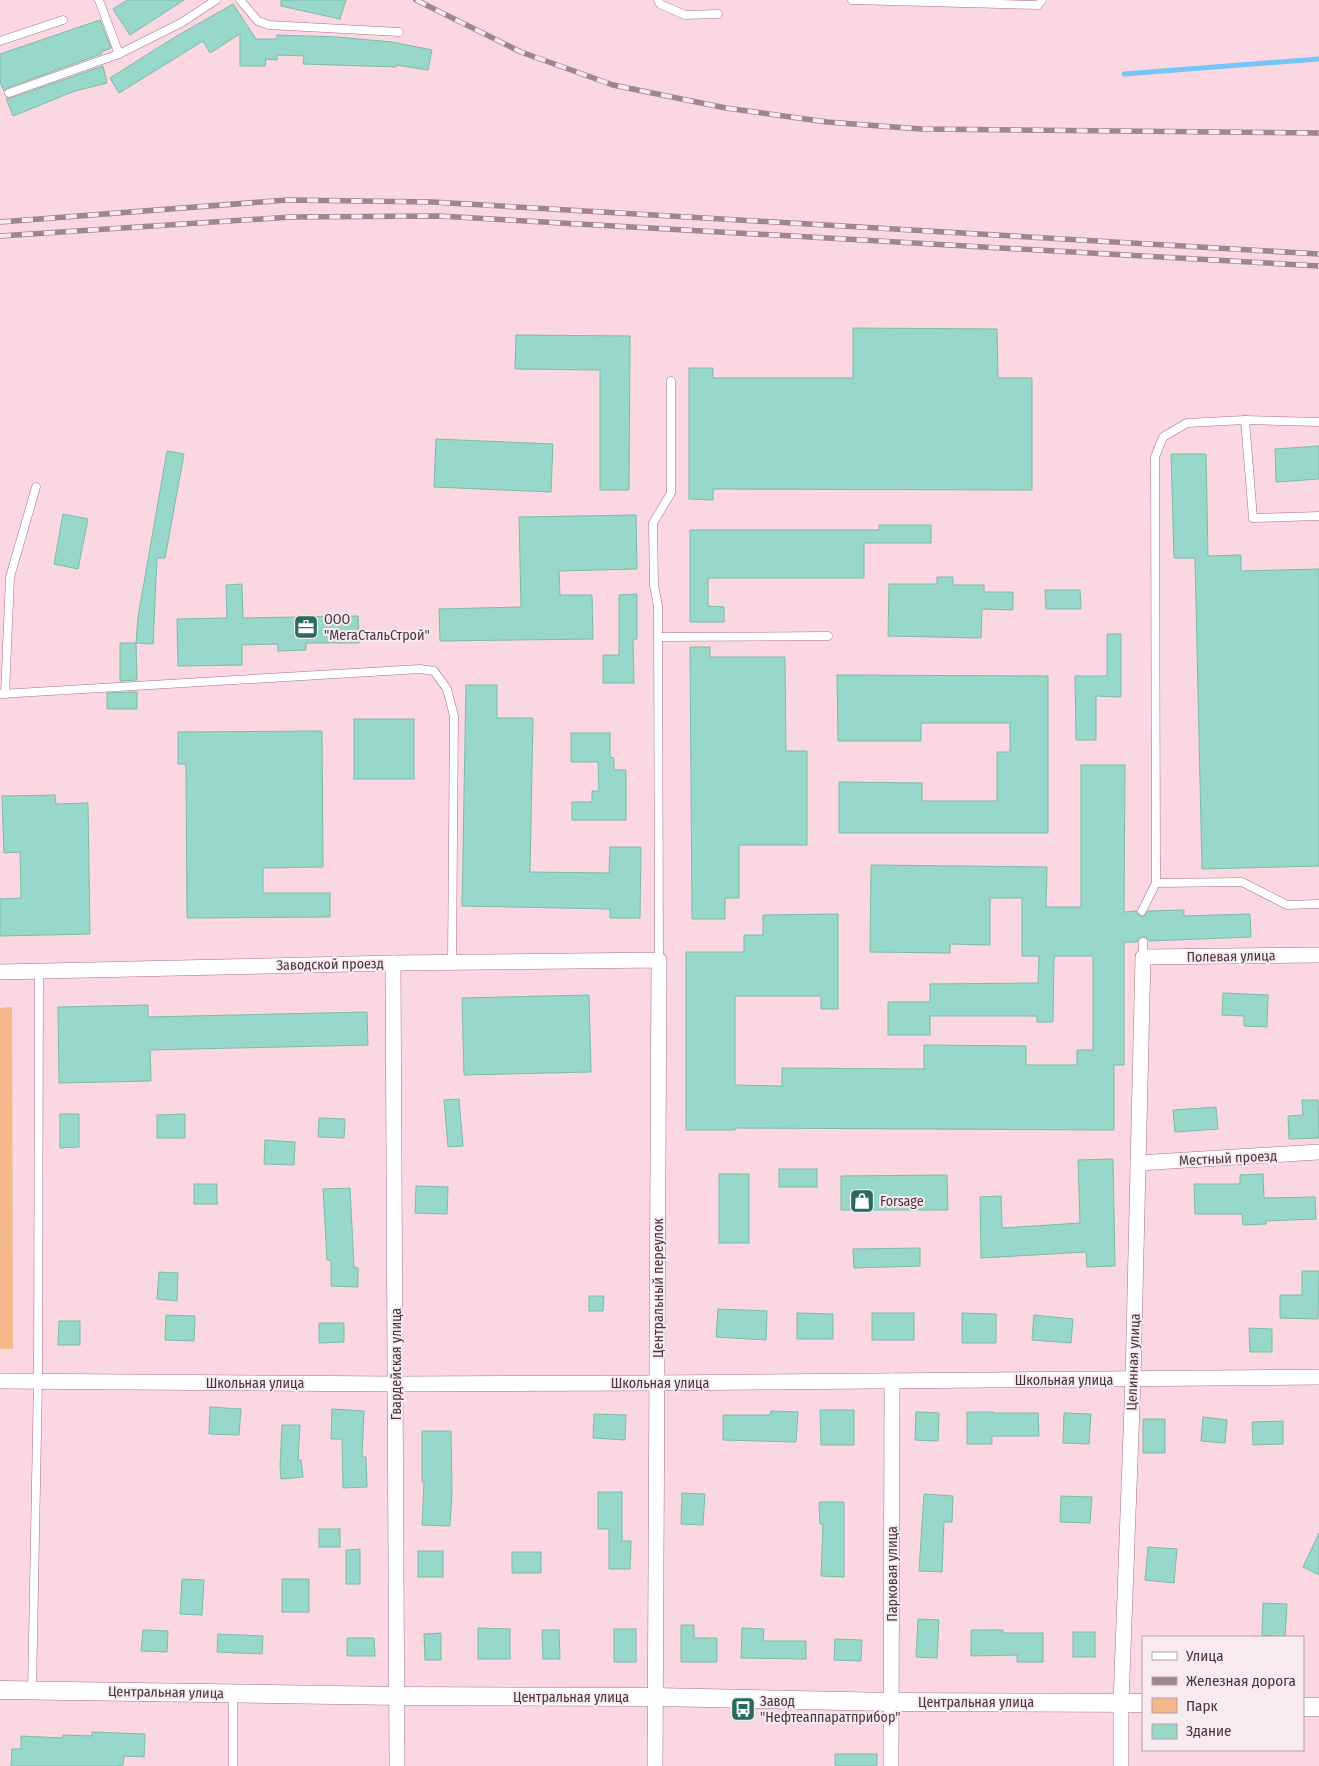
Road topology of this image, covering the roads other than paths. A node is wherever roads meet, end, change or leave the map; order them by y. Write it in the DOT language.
graph roads {
  1 [pos="216,0"];
  2 [pos="240,0"];
  3 [pos="658,0"];
  4 [pos="852,0"];
  5 [pos="1042,0"];
  6 [pos="102,1"];
  7 [pos="718,14"];
  8 [pos="63,20"];
  9 [pos="399,32"];
  10 [pos="0,41"];
  11 [pos="119,54"];
  12 [pos="9,93"];
  13 [pos="671,381"];
  14 [pos="1246,420"];
  15 [pos="1319,422"];
  16 [pos="36,487"];
  17 [pos="1319,516"];
  18 [pos="828,636"];
  19 [pos="658,637"];
  20 [pos="2,694"];
  21 [pos="1156,883"];
  22 [pos="1319,904"];
  23 [pos="1142,911"];
  24 [pos="1142,942"];
  25 [pos="1319,956"];
  26 [pos="1143,958"];
  27 [pos="659,960"];
  28 [pos="452,962"];
  29 [pos="393,963"];
  30 [pos="39,971"];
  31 [pos="0,972"];
  32 [pos="1319,1152"];
  33 [pos="1138,1163"];
  34 [pos="1319,1377"];
  35 [pos="1133,1379"];
  36 [pos="0,1381"];
  37 [pos="38,1381"];
  38 [pos="892,1381"];
  39 [pos="657,1383"];
  40 [pos="396,1384"];
  41 [pos="0,1690"];
  42 [pos="32,1690"];
  43 [pos="233,1693"];
  44 [pos="398,1696"];
  45 [pos="655,1697"];
  46 [pos="892,1702"];
  47 [pos="1121,1702"];
  48 [pos="1142,1703"];
  49 [pos="1304,1707"];
  50 [pos="1319,1707"];
  51 [pos="233,1766"];
  52 [pos="397,1766"];
  53 [pos="656,1766"];
  54 [pos="892,1766"];
  55 [pos="1121,1766"];
  1 -- 11 [label="lane"];
  2 -- 9 [label="lane"];
  3 -- 7 [label="lane"];
  4 -- 5 [label="lane"];
  6 -- 11 [label="lane"];
  8 -- 10 [label="lane"];
  11 -- 12 [label="lane"];
  13 -- 19 [label="lane"];
  14 -- 15 [label="lane"];
  14 -- 17 [label="lane"];
  14 -- 21 [label="lane"];
  16 -- 20 [label="lane"];
  18 -- 19 [label="lane"];
  19 -- 27 [label="lane"];
  20 -- 28 [label="lane"];
  21 -- 22 [label="lane"];
  21 -- 23 [label="lane"];
  24 -- 26 [label="lane"];
  25 -- 26 [label="street, Полевая улица"];
  26 -- 33 [label="street, Целинная улица"];
  27 -- 28 [label="street, Заводской проезд"];
  27 -- 39 [label="street, Центральный переулок"];
  28 -- 29 [label="street, Заводской проезд"];
  29 -- 30 [label="street, Заводской проезд"];
  29 -- 40 [label="street, Гвардейская улица"];
  30 -- 31 [label="street, Заводской проезд"];
  30 -- 37 [label="lane"];
  32 -- 33 [label="street, Местный проезд"];
  33 -- 35 [label="street, Целинная улица"];
  34 -- 35 [label="street, Школьная улица"];
  35 -- 38 [label="street, Школьная улица"];
  35 -- 47 [label="street, Целинная улица"];
  36 -- 37 [label="street, Школьная улица"];
  37 -- 40 [label="street, Школьная улица"];
  37 -- 42 [label="lane"];
  38 -- 39 [label="street, Школьная улица"];
  38 -- 46 [label="street, Парковая улица"];
  39 -- 40 [label="street, Школьная улица"];
  39 -- 45 [label="street, Центральный переулок"];
  40 -- 44 [label="street, Гвардейская улица"];
  41 -- 42 [label="street, Центральная улица"];
  42 -- 43 [label="street, Центральная улица"];
  43 -- 44 [label="street, Центральная улица"];
  43 -- 51 [label="lane"];
  44 -- 45 [label="street, Центральная улица"];
  44 -- 52 [label="street, Гвардейская улица"];
  45 -- 46 [label="street, Центральная улица"];
  45 -- 53 [label="street, Центральный переулок"];
  46 -- 47 [label="street, Центральная улица"];
  46 -- 54 [label="street, Парковая улица"];
  47 -- 48 [label="street, Центральная улица"];
  47 -- 55 [label="street, Целинная улица"];
  49 -- 50 [label="street"];
}
